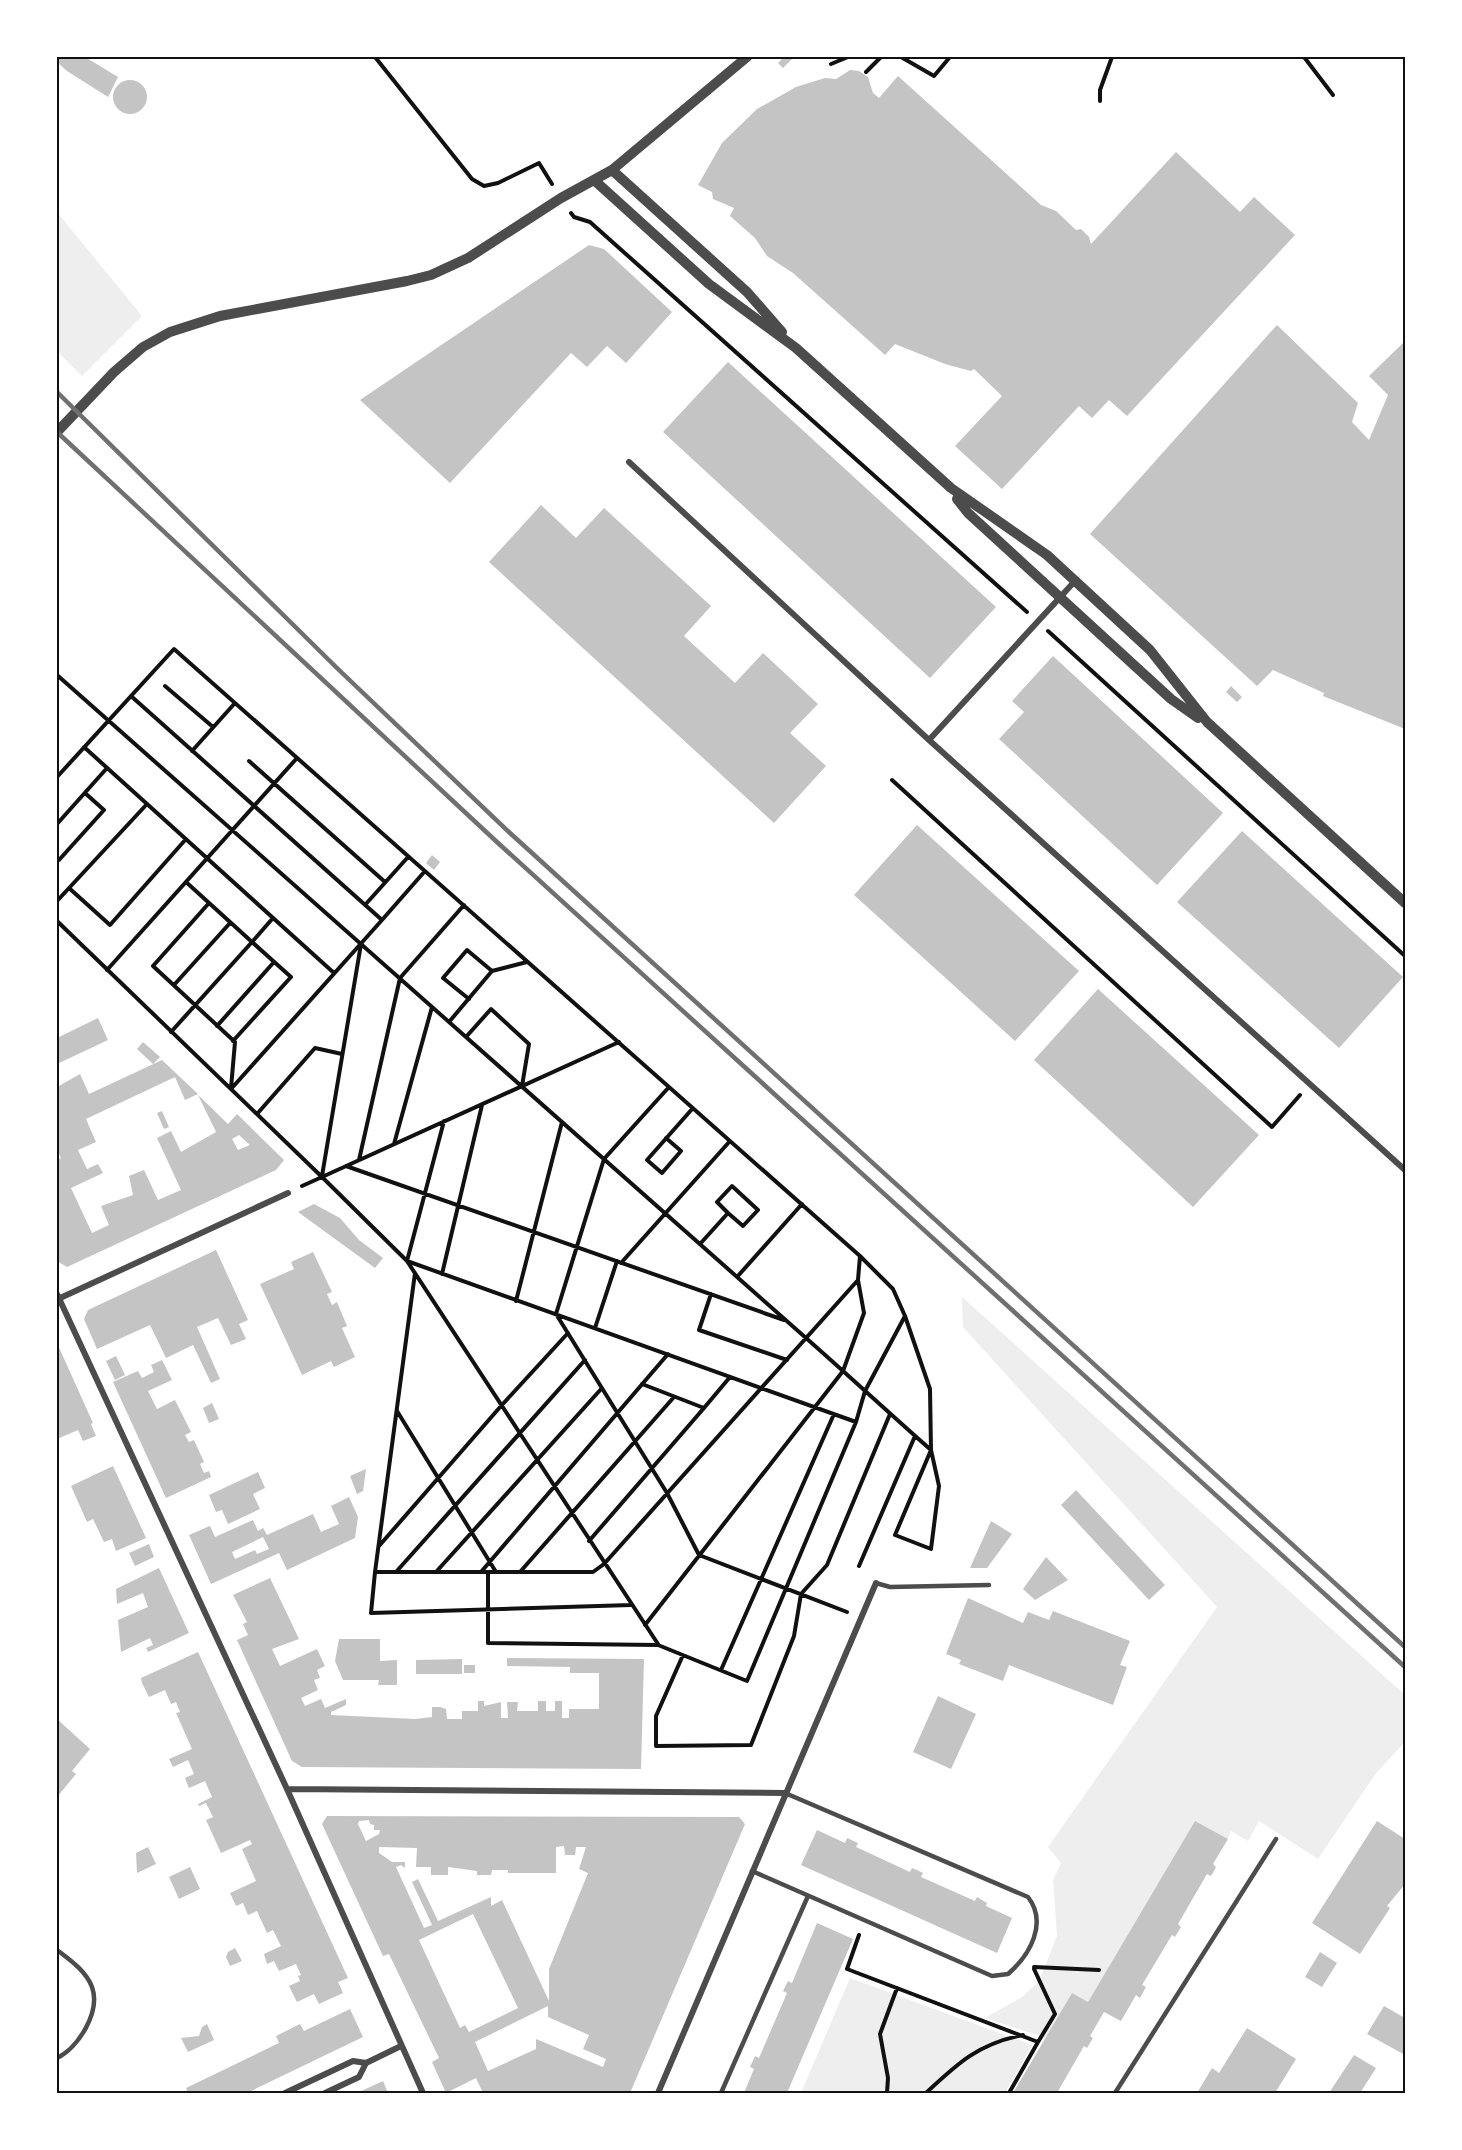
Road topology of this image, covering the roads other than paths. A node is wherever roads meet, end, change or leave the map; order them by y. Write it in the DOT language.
graph roads {
  1 [pos="747,57"];
  2 [pos="612,170"];
  3 [pos="594,180"];
  4 [pos="796,348"];
  5 [pos="57,432"];
  6 [pos="629,462"];
  7 [pos="951,488"];
  8 [pos="1075,581"];
  9 [pos="1060,597"];
  10 [pos="1207,722"];
  11 [pos="929,740"];
  12 [pos="1405,903"];
  13 [pos="1405,1170"];
  14 [pos="288,1192"];
  15 [pos="58,1297"];
  16 [pos="876,1582"];
  17 [pos="988,1585"];
  18 [pos="287,1789"];
  19 [pos="785,1793"];
  20 [pos="1276,1839"];
  21 [pos="752,1871"];
  22 [pos="808,1896"];
  23 [pos="57,1950"];
  24 [pos="401,2046"];
  25 [pos="57,2058"];
  26 [pos="366,2063"];
  27 [pos="285,2093"];
  28 [pos="325,2093"];
  29 [pos="423,2093"];
  30 [pos="658,2093"];
  31 [pos="721,2093"];
  32 [pos="1115,2093"];
  1 -- 2 [label="street"];
  2 -- 3 [label="street"];
  2 -- 4 [label="street"];
  3 -- 4 [label="street"];
  3 -- 5 [label="street"];
  4 -- 7 [label="street"];
  6 -- 11 [label="street"];
  7 -- 8 [label="street"];
  7 -- 9 [label="street"];
  8 -- 9 [label="street"];
  8 -- 10 [label="street"];
  9 -- 10 [label="street"];
  9 -- 11 [label="street"];
  10 -- 12 [label="street"];
  11 -- 13 [label="street"];
  14 -- 15 [label="street"];
  15 -- 18 [label="street"];
  16 -- 17 [label="lane"];
  16 -- 19 [label="street"];
  18 -- 19 [label="street"];
  18 -- 24 [label="street"];
  19 -- 21 [label="street"];
  19 -- 22 [label="lane"];
  20 -- 32 [label="lane"];
  21 -- 22 [label="lane"];
  21 -- 30 [label="street"];
  22 -- 31 [label="lane"];
  23 -- 25 [label="lane"];
  24 -- 26 [label="street"];
  24 -- 29 [label="street"];
  26 -- 27 [label="street"];
  26 -- 28 [label="street"];
}
